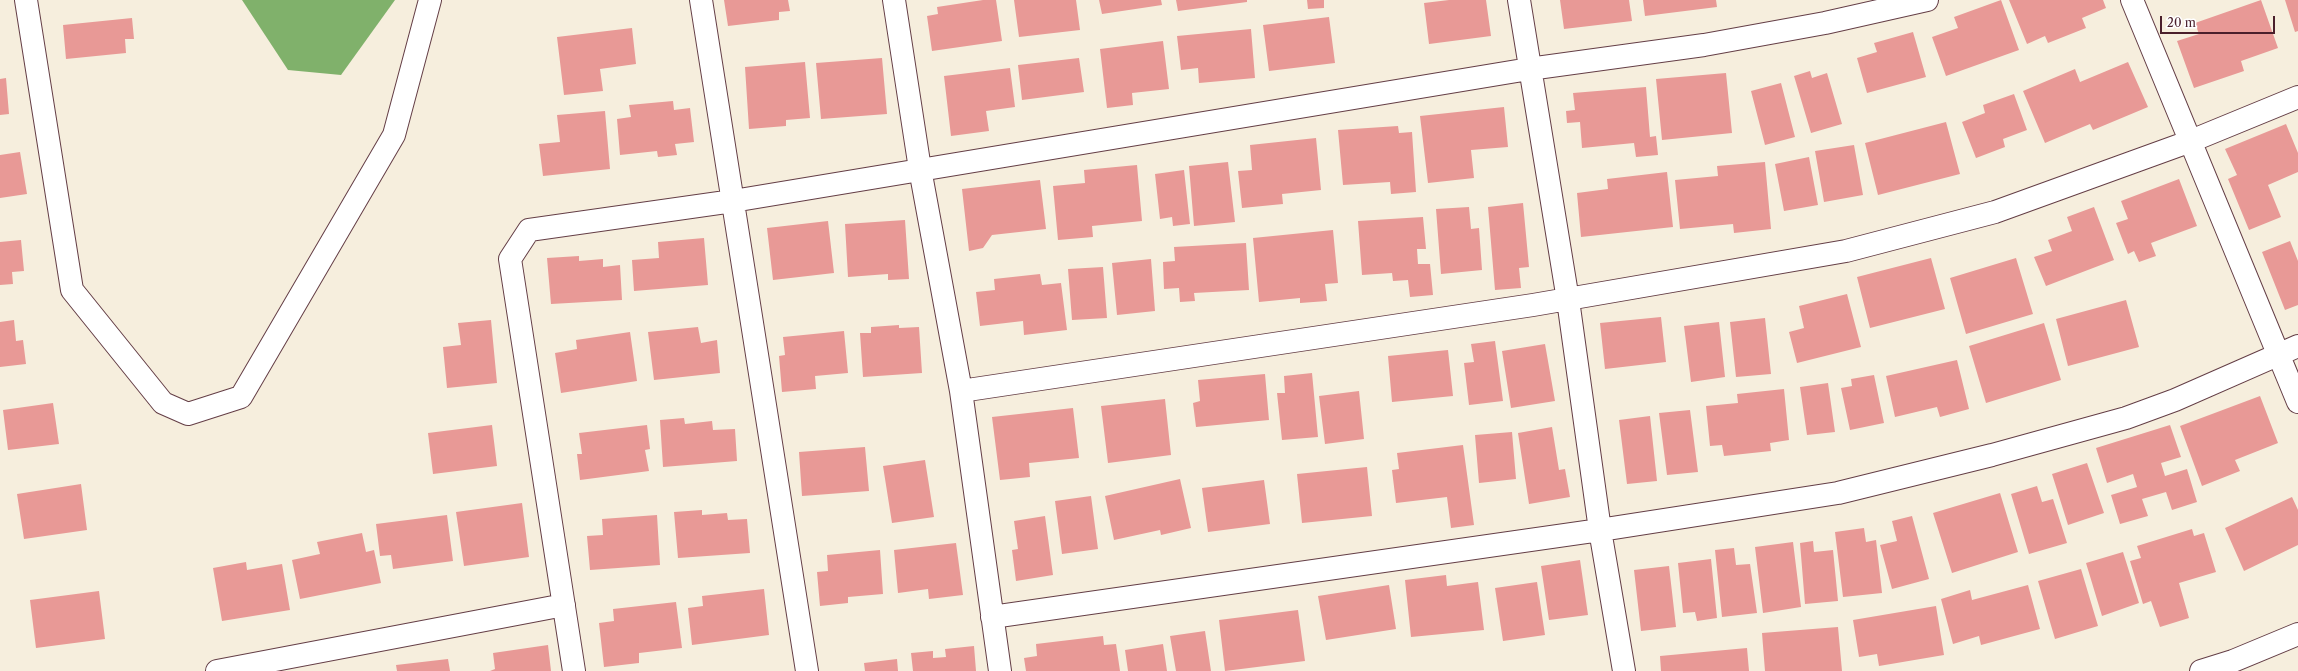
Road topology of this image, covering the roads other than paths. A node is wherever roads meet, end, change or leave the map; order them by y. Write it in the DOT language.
graph roads {
  1 [pos="26,0"];
  2 [pos="430,0"];
  3 [pos="701,0"];
  4 [pos="894,0"];
  5 [pos="1519,0"];
  6 [pos="1927,0"];
  7 [pos="2132,0"];
  8 [pos="1529,68"];
  9 [pos="2298,97"];
  10 [pos="2191,142"];
  11 [pos="920,169"];
  12 [pos="733,201"];
  13 [pos="1568,300"];
  14 [pos="2298,346"];
  15 [pos="2278,354"];
  16 [pos="961,391"];
  17 [pos="2298,402"];
  18 [pos="1600,530"];
  19 [pos="564,605"];
  20 [pos="992,617"];
  21 [pos="2298,634"];
  22 [pos="217,671"];
  23 [pos="574,671"];
  24 [pos="807,671"];
  25 [pos="1000,671"];
  26 [pos="1624,671"];
  27 [pos="2201,671"];
  1 -- 2 [label="street"];
  3 -- 12 [label="street"];
  4 -- 11 [label="street"];
  5 -- 8 [label="street"];
  6 -- 8 [label="street"];
  7 -- 10 [label="street"];
  8 -- 11 [label="street"];
  8 -- 13 [label="street"];
  9 -- 10 [label="street"];
  10 -- 13 [label="street"];
  10 -- 15 [label="street"];
  11 -- 12 [label="street"];
  11 -- 16 [label="street"];
  12 -- 19 [label="street"];
  12 -- 24 [label="street"];
  13 -- 16 [label="street"];
  13 -- 18 [label="street"];
  14 -- 15 [label="street"];
  15 -- 17 [label="street"];
  15 -- 18 [label="street"];
  16 -- 20 [label="street"];
  18 -- 20 [label="street"];
  18 -- 26 [label="street"];
  19 -- 22 [label="street"];
  19 -- 23 [label="street"];
  20 -- 25 [label="street"];
  21 -- 27 [label="street"];
}
